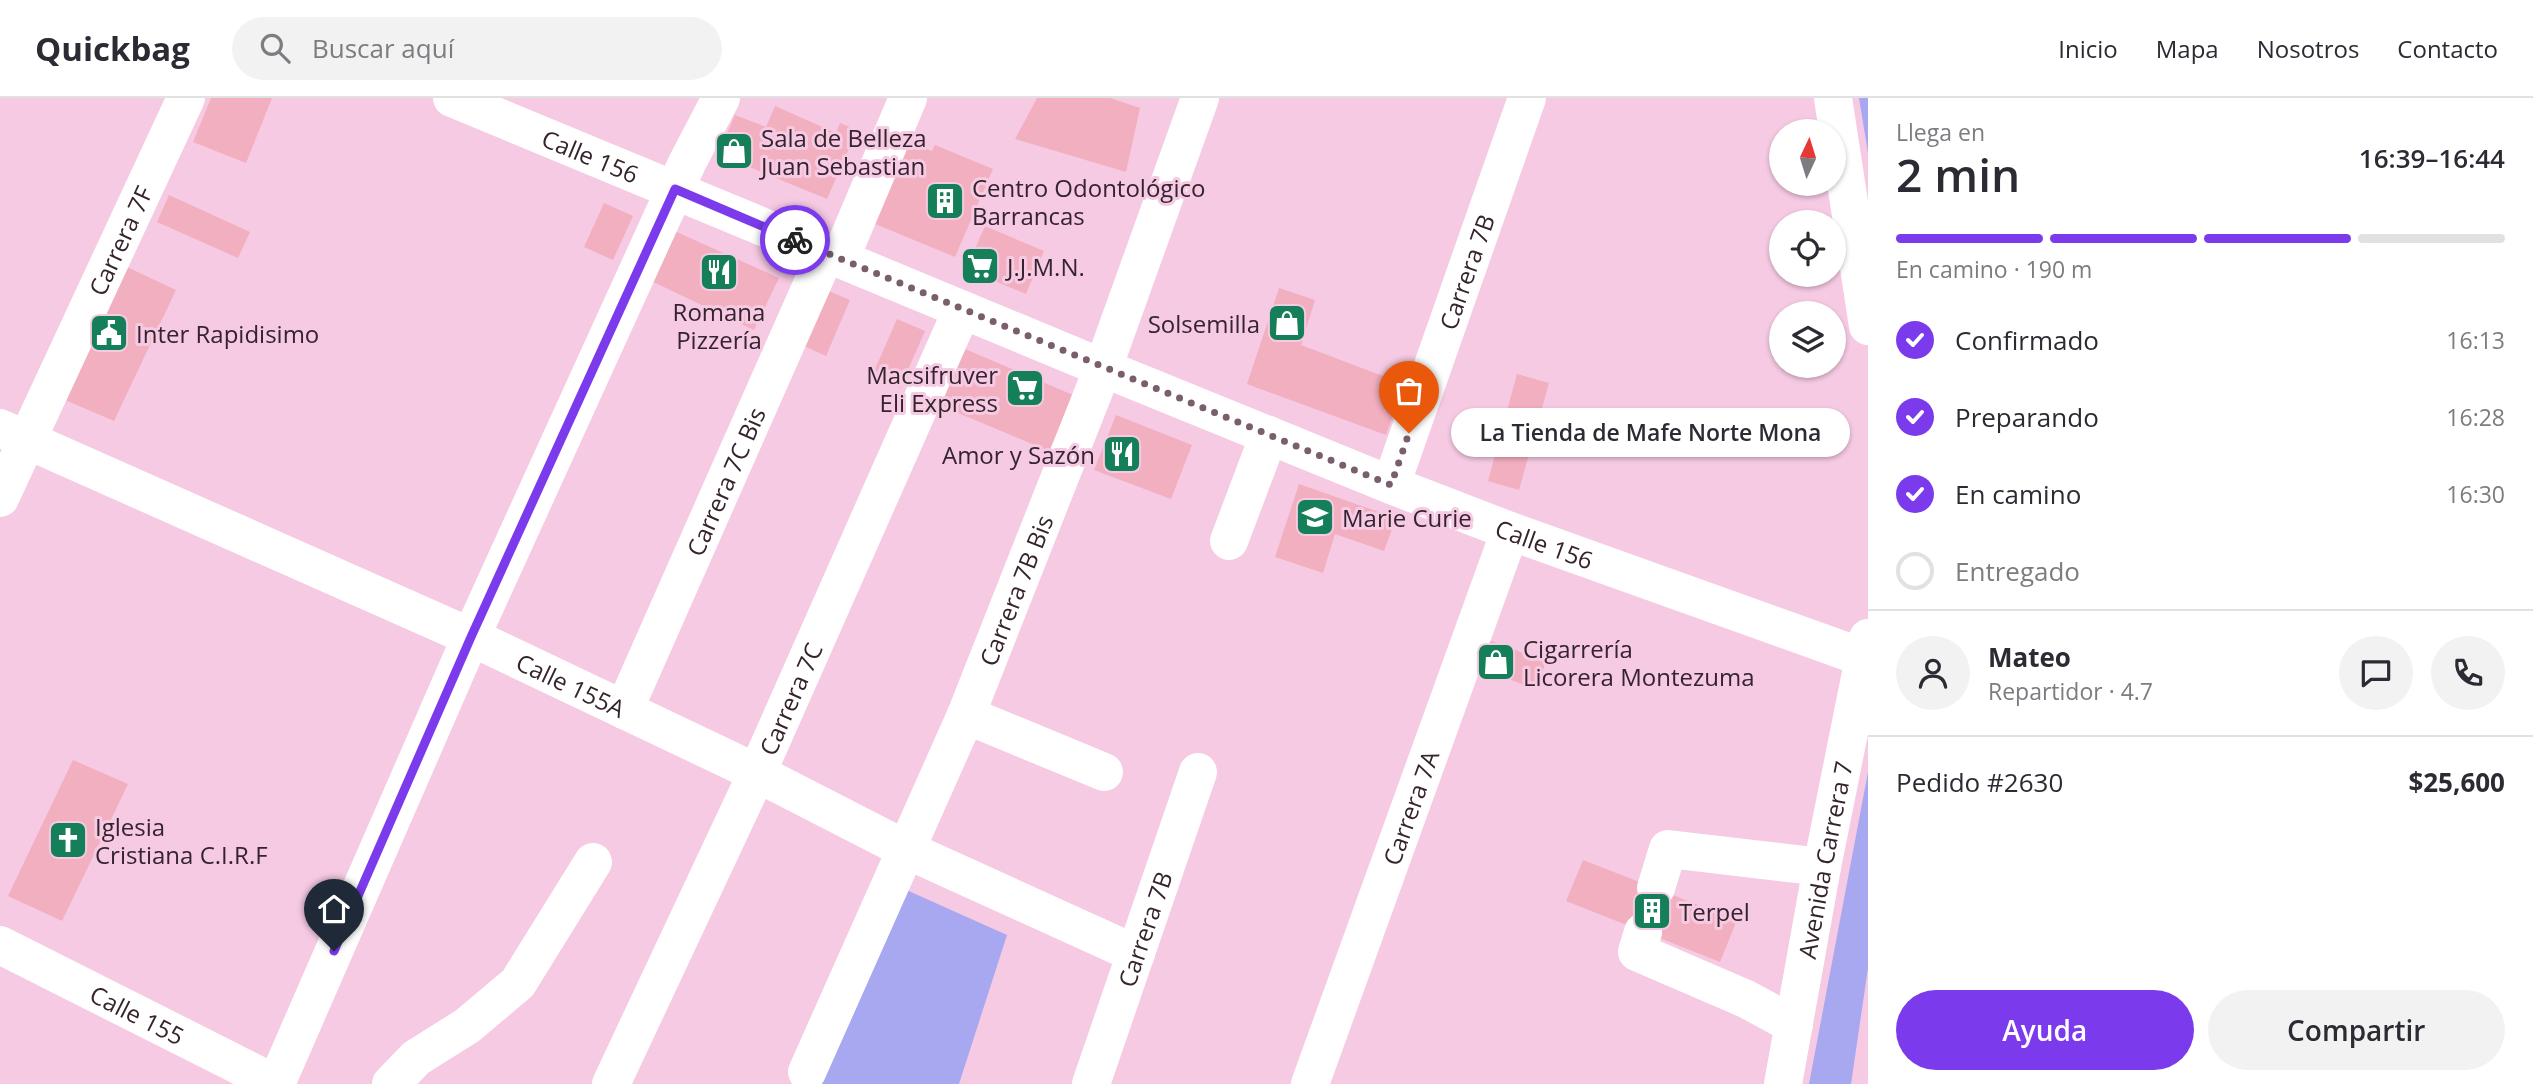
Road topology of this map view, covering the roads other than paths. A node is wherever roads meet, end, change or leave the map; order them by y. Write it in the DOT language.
graph roads {
  1 [pos="186,98"];
  2 [pos="721,98"];
  3 [pos="908,98"];
  4 [pos="1200,98"];
  5 [pos="1527,98"];
  6 [pos="1833,98"];
  7 [pos="465,101"];
  8 [pos="675,189"];
  9 [pos="833,256"];
  10 [pos="962,310"];
  11 [pos="1868,326"];
  12 [pos="1102,368"];
  13 [pos="13,434"];
  14 [pos="1269,435"];
  15 [pos="1391,485"];
  16 [pos="0,498"];
  17 [pos="1510,531"];
  18 [pos="1229,541"];
  19 [pos="471,637"];
  20 [pos="1867,652"];
  21 [pos="624,710"];
  22 [pos="966,715"];
  23 [pos="1104,772"];
  24 [pos="1198,772"];
  25 [pos="757,773"];
  26 [pos="907,850"];
  27 [pos="593,862"];
  28 [pos="1822,867"];
  29 [pos="1656,888"];
  30 [pos="1643,932"];
  31 [pos="0,945"];
  32 [pos="1136,954"];
  33 [pos="1794,1025"];
  34 [pos="807,1072"];
  35 [pos="266,1082"];
  36 [pos="391,1084"];
  37 [pos="611,1084"];
  38 [pos="1091,1084"];
  39 [pos="1310,1084"];
  40 [pos="1783,1084"];
  1 -- 13 [label="street, Carrera 7F"];
  2 -- 8 [label="street"];
  3 -- 9 [label="street, Carrera 7C Bis"];
  4 -- 12 [label="street, Carrera 7B Bis"];
  5 -- 15 [label="street, Carrera 7B"];
  6 -- 11 [label="street"];
  7 -- 8 [label="street, Calle 156"];
  8 -- 9 [label="street, Calle 156"];
  8 -- 19 [label="street"];
  9 -- 10 [label="street, Calle 156"];
  9 -- 21 [label="street, Carrera 7C Bis"];
  10 -- 12 [label="street, Calle 156"];
  10 -- 25 [label="street, Carrera 7C"];
  12 -- 14 [label="street, Calle 156"];
  12 -- 22 [label="street, Carrera 7B Bis"];
  13 -- 16 [label="street, Carrera 7F"];
  13 -- 19 [label="street, Calle 155A"];
  14 -- 15 [label="street, Calle 156"];
  14 -- 18 [label="street"];
  15 -- 17 [label="street, Calle 156"];
  17 -- 20 [label="street, Calle 156"];
  17 -- 39 [label="street, Carrera 7A"];
  19 -- 21 [label="street, Calle 155A"];
  19 -- 35 [label="street"];
  20 -- 28 [label="street, Avenida Carrera 7"];
  21 -- 25 [label="street, Calle 155A"];
  22 -- 23 [label="street"];
  22 -- 26 [label="street, Carrera 7B Bis"];
  24 -- 32 [label="street, Carrera 7B"];
  25 -- 26 [label="street, Calle 155A"];
  25 -- 37 [label="street, Carrera 7C"];
  26 -- 32 [label="street, Calle 155A"];
  26 -- 34 [label="street, Carrera 7B Bis"];
  27 -- 36 [label="street"];
  28 -- 29 [label="street"];
  28 -- 33 [label="street, Avenida Carrera 7"];
  30 -- 33 [label="street"];
  31 -- 35 [label="street, Calle 155"];
  32 -- 38 [label="street, Carrera 7B"];
  33 -- 40 [label="street, Avenida Carrera 7"];
}
